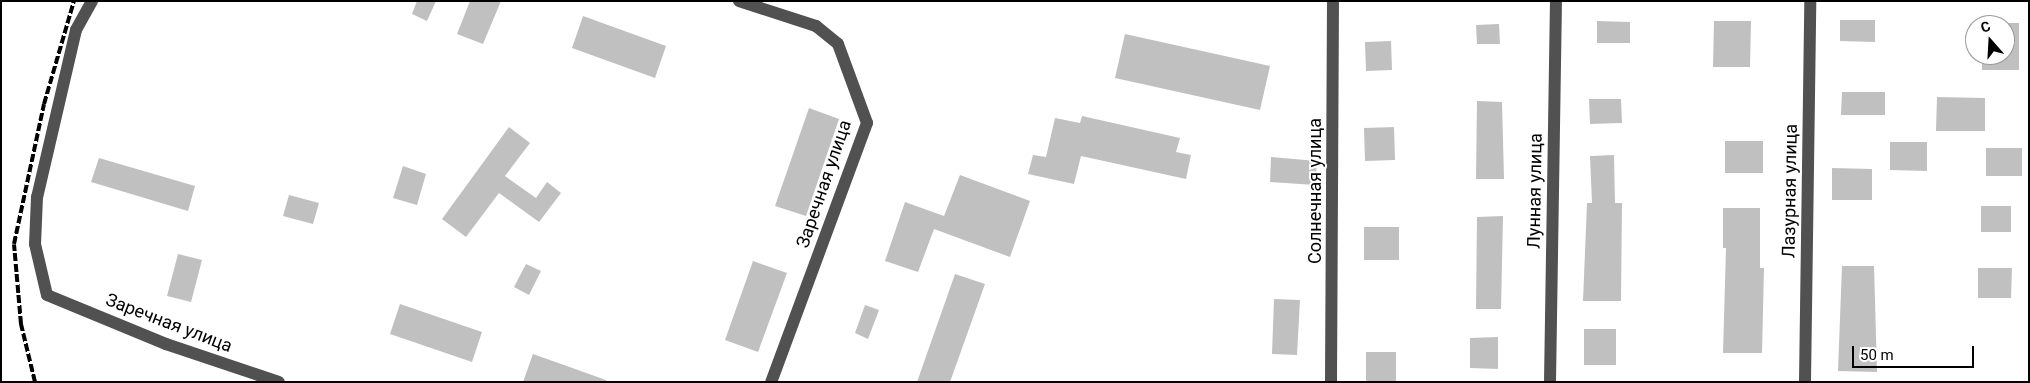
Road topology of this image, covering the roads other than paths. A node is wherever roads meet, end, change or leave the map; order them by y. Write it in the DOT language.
graph roads {
  1 [pos="92,1"];
  2 [pos="739,1"];
  3 [pos="1333,1"];
  4 [pos="1556,1"];
  5 [pos="1810,1"];
  6 [pos="279,382"];
  7 [pos="771,382"];
  8 [pos="1331,382"];
  9 [pos="1550,382"];
  10 [pos="1805,382"];
  1 -- 6 [label="street, Заречная улица"];
  2 -- 7 [label="street, Заречная улица"];
  3 -- 8 [label="street, Солнечная улица"];
  4 -- 9 [label="street, Лунная улица"];
  5 -- 10 [label="street, Лазурная улица"];
}
